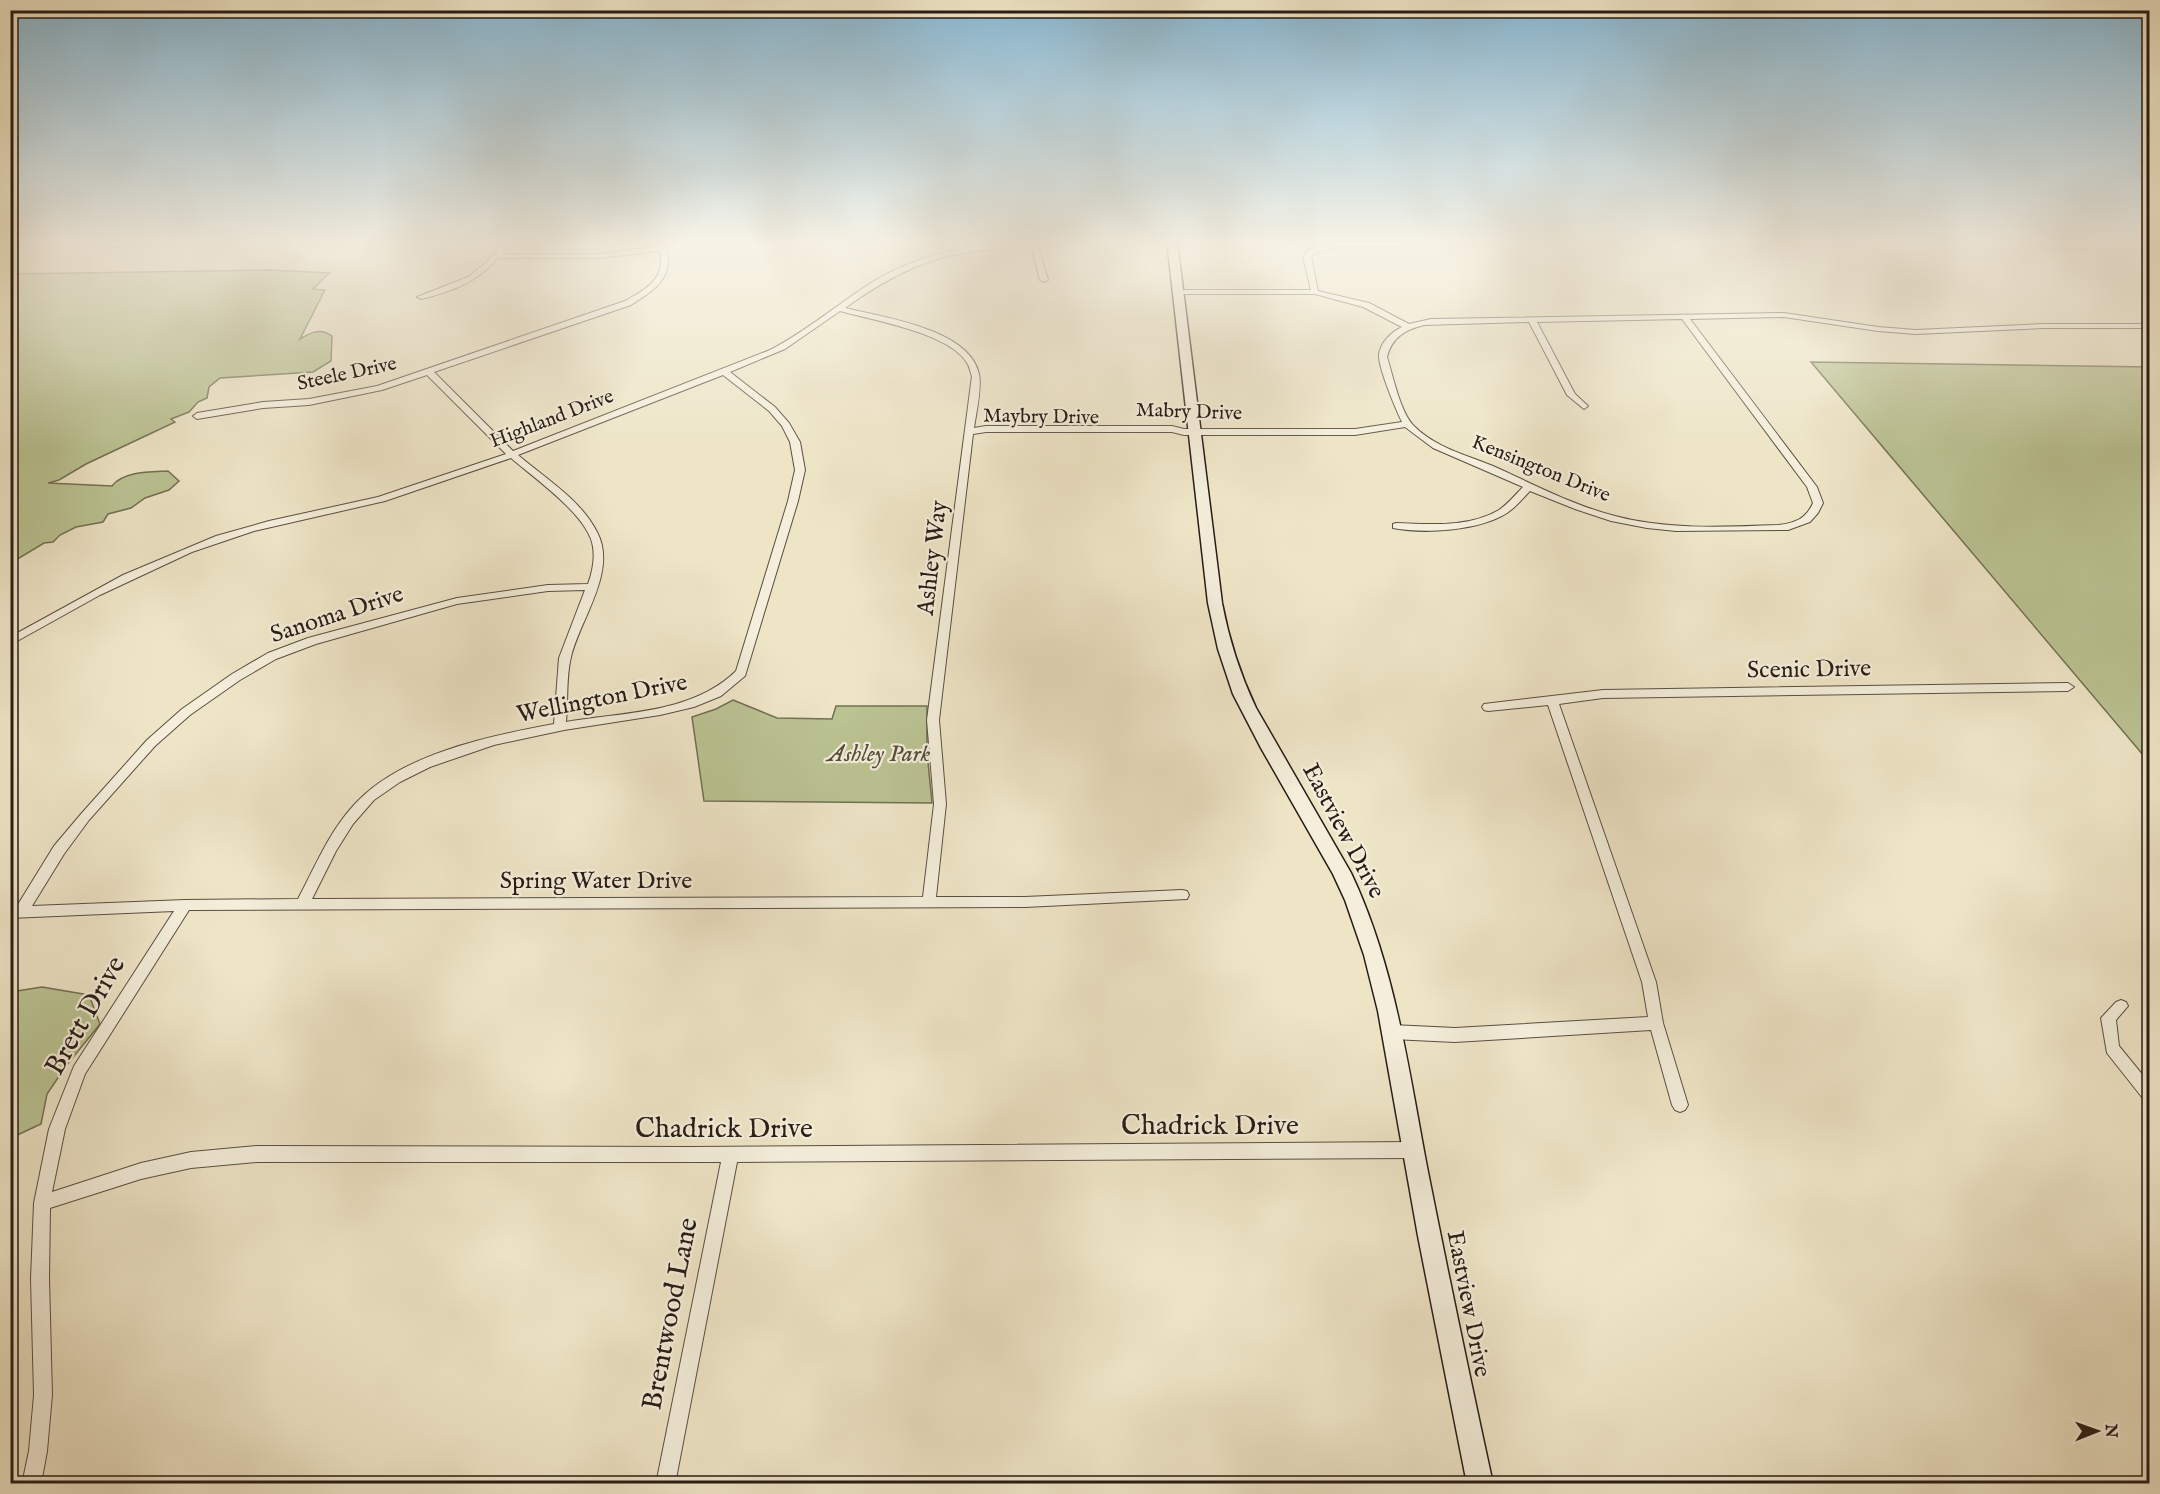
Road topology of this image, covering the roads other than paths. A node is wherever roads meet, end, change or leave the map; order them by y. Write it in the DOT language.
graph roads {
  1 [pos="606,311"];
  2 [pos="837,311"];
  3 [pos="846,311"];
  4 [pos="1180,311"];
  5 [pos="1377,311"];
  6 [pos="1684,317"];
  7 [pos="1532,319"];
  8 [pos="1406,326"];
  9 [pos="2150,326"];
  10 [pos="429,372"];
  11 [pos="724,372"];
  12 [pos="1584,406"];
  13 [pos="197,416"];
  14 [pos="1407,424"];
  15 [pos="969,432"];
  16 [pos="1190,432"];
  17 [pos="511,454"];
  18 [pos="1530,486"];
  19 [pos="1396,526"];
  20 [pos="593,587"];
  21 [pos="10,642"];
  22 [pos="2068,687"];
  23 [pos="1552,701"];
  24 [pos="1488,707"];
  25 [pos="560,726"];
  26 [pos="1182,895"];
  27 [pos="929,903"];
  28 [pos="185,905"];
  29 [pos="302,905"];
  30 [pos="16,911"];
  31 [pos="2121,1006"];
  32 [pos="1656,1023"];
  33 [pos="1392,1032"];
  34 [pos="2150,1096"];
  35 [pos="1680,1105"];
  36 [pos="1413,1150"];
  37 [pos="730,1156"];
  38 [pos="42,1203"];
  39 [pos="31,1484"];
  40 [pos="665,1484"];
  41 [pos="1480,1484"];
  1 -- 10 [label="street, Steele Drive"];
  2 -- 11 [label="street, Highland Drive"];
  3 -- 15 [label="street, Ashley Way"];
  4 -- 16 [label="street, Eastview Drive"];
  5 -- 8 [label="street"];
  6 -- 7 [label="street"];
  6 -- 9 [label="street"];
  6 -- 18 [label="street, Kensington Drive"];
  7 -- 8 [label="street"];
  7 -- 12 [label="street"];
  8 -- 14 [label="street"];
  10 -- 13 [label="street, Steele Drive"];
  10 -- 17 [label="street"];
  11 -- 17 [label="street, Highland Drive"];
  11 -- 25 [label="street, Wellington Drive"];
  14 -- 16 [label="street, Mabry Drive"];
  14 -- 18 [label="street, Kensington Drive"];
  15 -- 16 [label="street, Maybry Drive"];
  15 -- 27 [label="street, Ashley Way"];
  16 -- 33 [label="street, Eastview Drive"];
  17 -- 20 [label="street"];
  17 -- 21 [label="street, Highland Drive"];
  18 -- 19 [label="street"];
  20 -- 25 [label="street"];
  20 -- 30 [label="street, Sanoma Drive"];
  22 -- 23 [label="street, Scenic Drive"];
  23 -- 24 [label="street, Scenic Drive"];
  23 -- 32 [label="street"];
  25 -- 29 [label="street, Wellington Drive"];
  26 -- 27 [label="street, Spring Water Drive"];
  27 -- 29 [label="street, Spring Water Drive"];
  28 -- 29 [label="street, Spring Water Drive"];
  28 -- 30 [label="street, Spring Water Drive"];
  28 -- 38 [label="street, Brett Drive"];
  31 -- 34 [label="street"];
  32 -- 33 [label="street"];
  32 -- 35 [label="street"];
  33 -- 36 [label="street, Eastview Drive"];
  36 -- 37 [label="street, Chadrick Drive"];
  36 -- 41 [label="street, Eastview Drive"];
  37 -- 38 [label="street, Chadrick Drive"];
  37 -- 40 [label="street, Brentwood Lane"];
  38 -- 39 [label="street, Brett Drive"];
}
